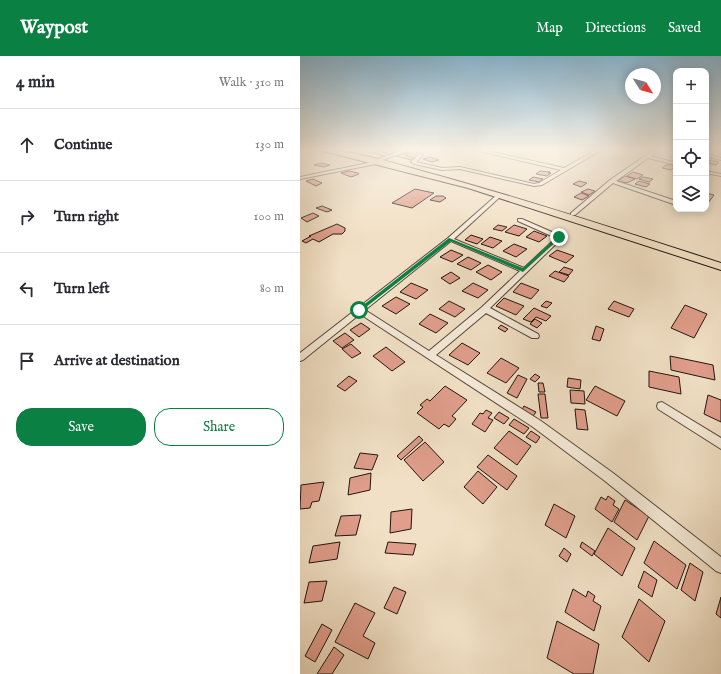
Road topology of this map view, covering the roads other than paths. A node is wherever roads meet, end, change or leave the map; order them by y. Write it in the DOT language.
graph roads {
  1 [pos="441,178"];
  2 [pos="448,178"];
  3 [pos="501,178"];
  4 [pos="551,178"];
  5 [pos="616,178"];
  6 [pos="612,181"];
  7 [pos="500,194"];
  8 [pos="673,201"];
  9 [pos="573,214"];
  10 [pos="520,220"];
  11 [pos="450,239"];
  12 [pos="721,262"];
  13 [pos="721,267"];
  14 [pos="523,270"];
  15 [pos="359,310"];
  16 [pos="485,310"];
  17 [pos="535,336"];
  18 [pos="429,356"];
  19 [pos="300,358"];
  20 [pos="662,406"];
  21 [pos="721,444"];
  22 [pos="721,566"];
  1 -- 7 [label="highway"];
  2 -- 9 [label="highway"];
  3 -- 4 [label="street"];
  5 -- 6 [label="street"];
  6 -- 8 [label="street"];
  6 -- 9 [label="street"];
  7 -- 11 [label="street"];
  7 -- 13 [label="highway"];
  9 -- 12 [label="highway"];
  10 -- 14 [label="street"];
  11 -- 14 [label="street"];
  11 -- 15 [label="street"];
  14 -- 16 [label="street"];
  15 -- 18 [label="street"];
  15 -- 19 [label="street"];
  16 -- 17 [label="street"];
  16 -- 18 [label="street"];
  18 -- 22 [label="street"];
  20 -- 21 [label="street"];
}
